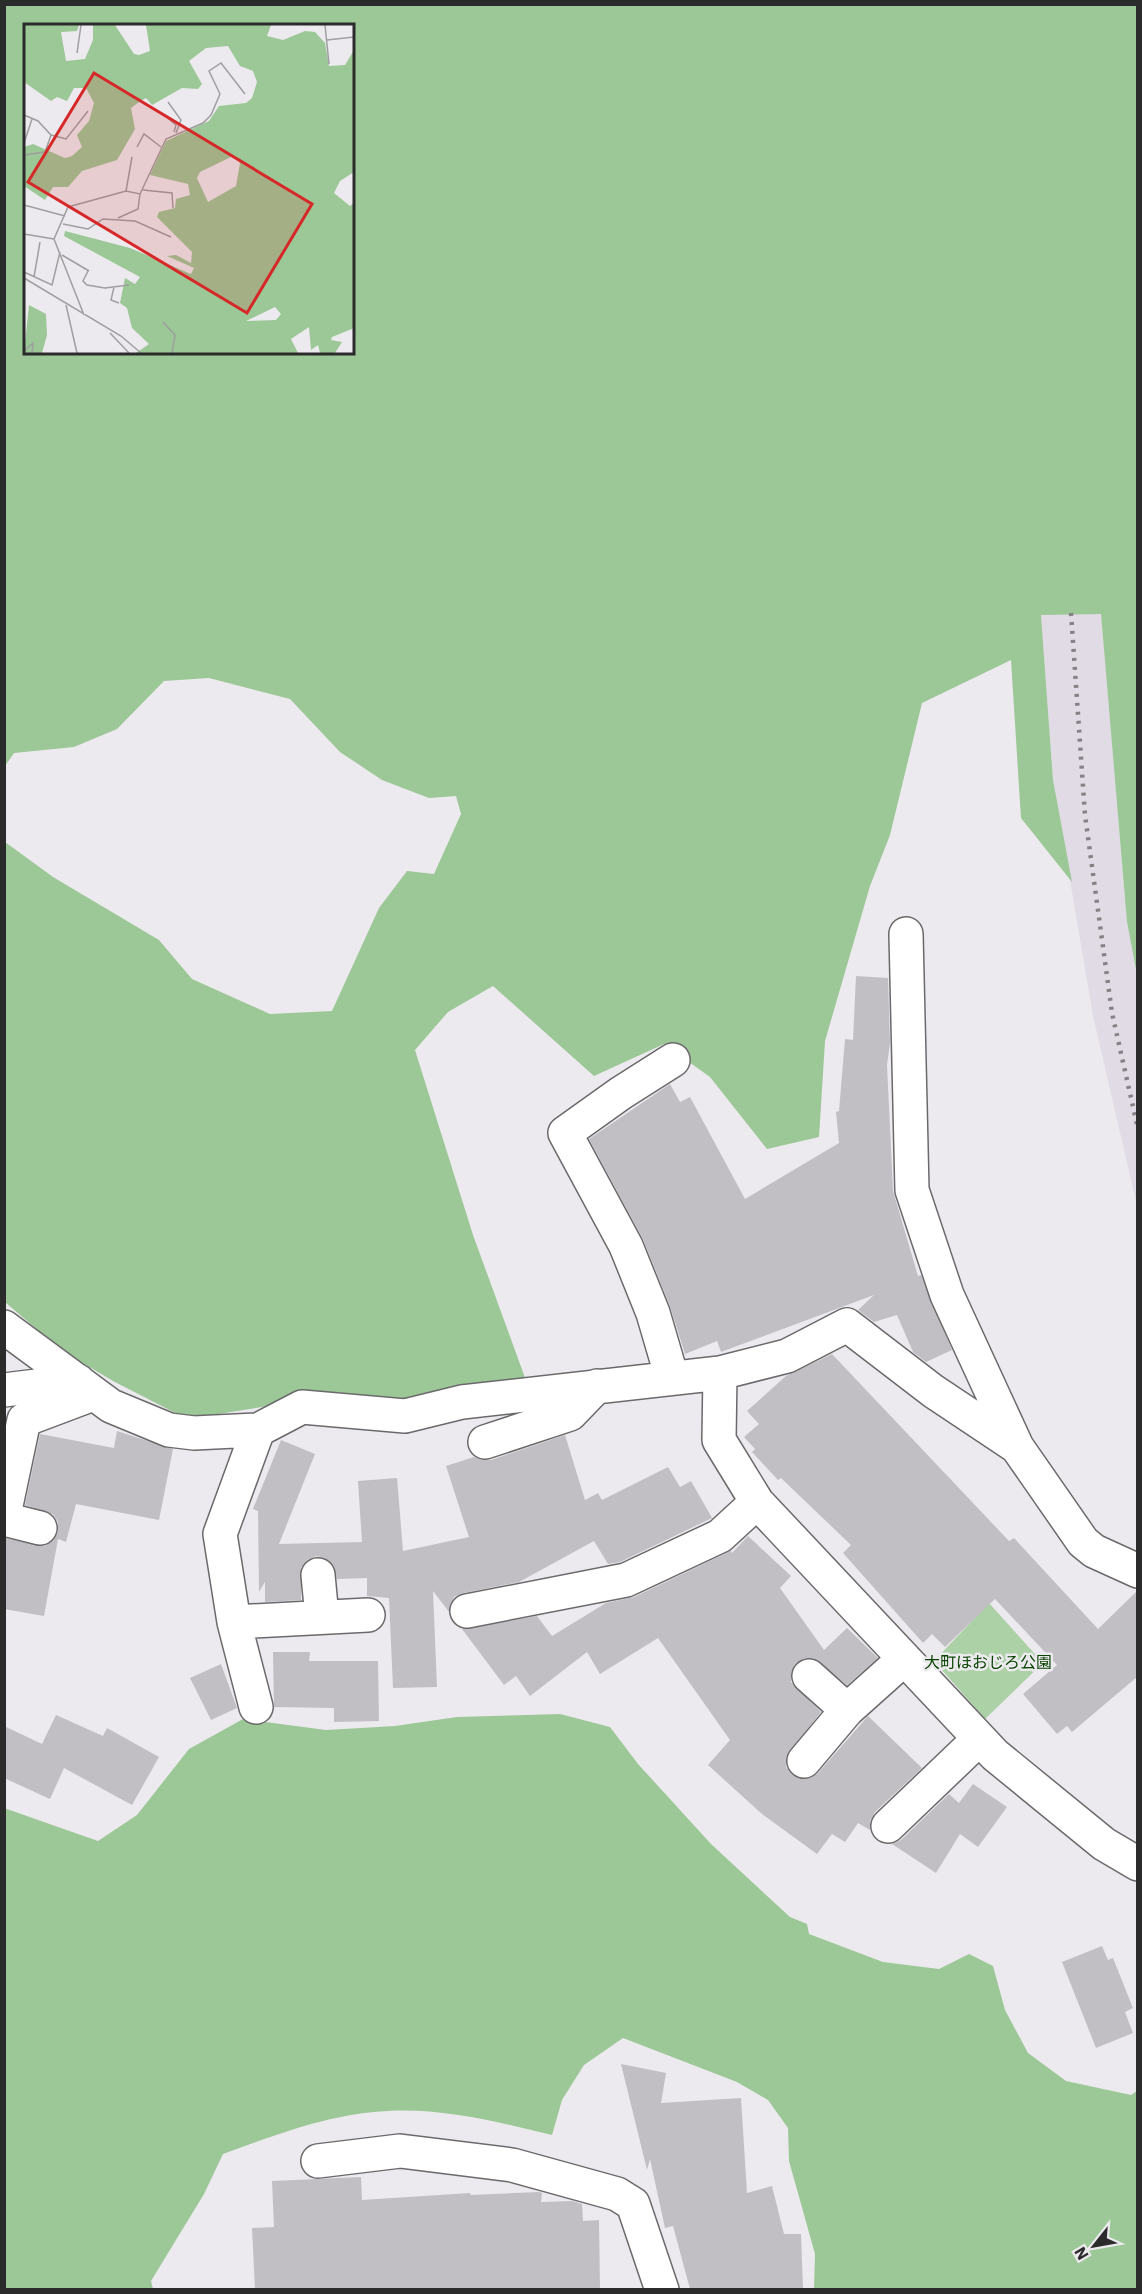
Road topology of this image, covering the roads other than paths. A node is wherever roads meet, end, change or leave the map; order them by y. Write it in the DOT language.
graph roads {
  1 [pos="906,934"];
  2 [pos="673,1060"];
  3 [pos="4,1327"];
  4 [pos="720,1373"];
  5 [pos="672,1378"];
  6 [pos="597,1386"];
  7 [pos="86,1387"];
  8 [pos="4,1390"];
  9 [pos="258,1430"];
  10 [pos="485,1442"];
  11 [pos="1017,1447"];
  12 [pos="757,1502"];
  13 [pos="4,1515"];
  14 [pos="4,1520"];
  15 [pos="40,1528"];
  16 [pos="1137,1571"];
  17 [pos="318,1575"];
  18 [pos="467,1611"];
  19 [pos="368,1615"];
  20 [pos="322,1617"];
  21 [pos="234,1622"];
  22 [pos="904,1659"];
  23 [pos="809,1676"];
  24 [pos="256,1707"];
  25 [pos="847,1710"];
  26 [pos="980,1739"];
  27 [pos="804,1761"];
  28 [pos="888,1826"];
  29 [pos="1137,1864"];
  30 [pos="318,2162"];
  31 [pos="662,2289"];
  1 -- 11 [label="street"];
  2 -- 5 [label="street"];
  3 -- 7 [label="street"];
  4 -- 5 [label="street"];
  4 -- 11 [label="street"];
  4 -- 12 [label="street"];
  5 -- 6 [label="street"];
  6 -- 9 [label="street"];
  6 -- 10 [label="street"];
  7 -- 8 [label="street"];
  7 -- 9 [label="street"];
  7 -- 13 [label="street"];
  9 -- 21 [label="street"];
  11 -- 16 [label="street"];
  12 -- 18 [label="street"];
  12 -- 22 [label="street"];
  14 -- 15 [label="street"];
  17 -- 20 [label="street"];
  19 -- 20 [label="street"];
  20 -- 21 [label="street"];
  21 -- 24 [label="street"];
  22 -- 25 [label="street"];
  22 -- 26 [label="street"];
  23 -- 25 [label="street"];
  25 -- 27 [label="street"];
  26 -- 28 [label="street"];
  26 -- 29 [label="street"];
  30 -- 31 [label="street"];
}
